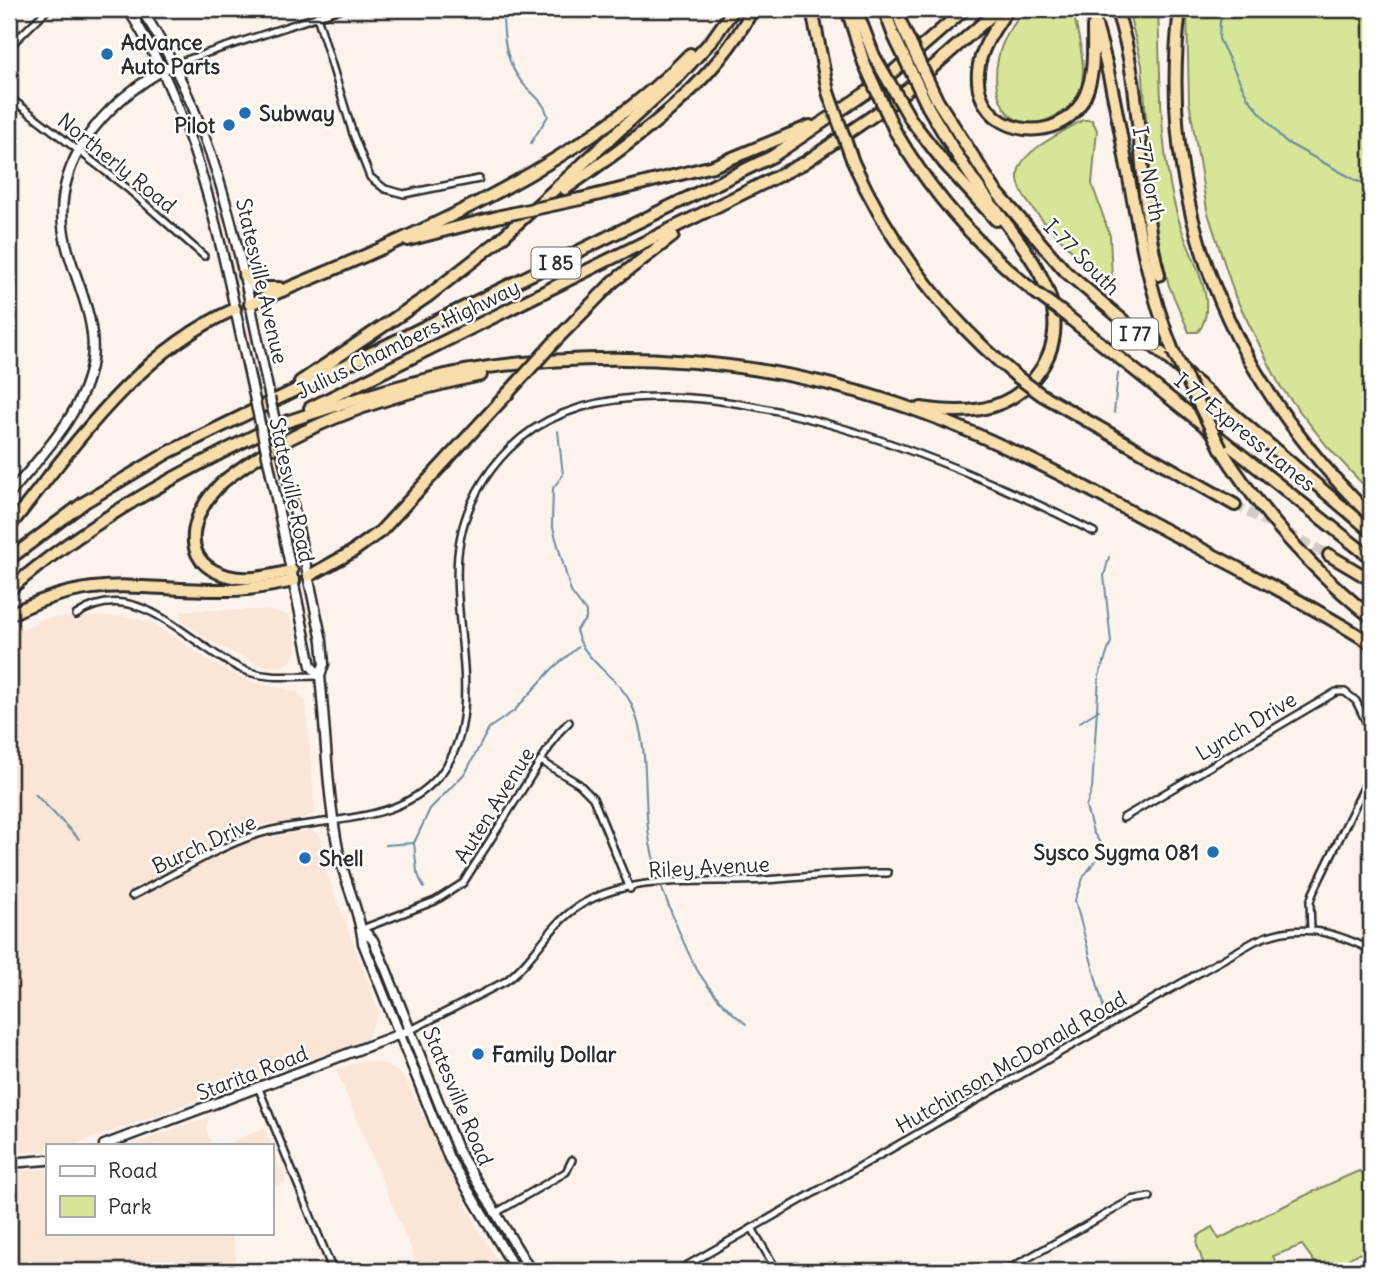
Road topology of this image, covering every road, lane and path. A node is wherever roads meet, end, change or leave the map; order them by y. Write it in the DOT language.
graph roads {
  1 [pos="48,9"];
  2 [pos="128,9"];
  3 [pos="141,9"];
  4 [pos="340,9"];
  5 [pos="733,9"];
  6 [pos="752,9"];
  7 [pos="812,9"];
  8 [pos="847,9"];
  9 [pos="856,9"];
  10 [pos="884,9"];
  11 [pos="896,9"];
  12 [pos="965,9"];
  13 [pos="999,9"];
  14 [pos="1008,9"];
  15 [pos="1116,9"];
  16 [pos="1180,9"];
  17 [pos="1091,11"];
  18 [pos="317,16"];
  19 [pos="899,32"];
  20 [pos="9,47"];
  21 [pos="174,64"];
  22 [pos="163,69"];
  23 [pos="9,97"];
  24 [pos="932,103"];
  25 [pos="838,113"];
  26 [pos="77,149"];
  27 [pos="479,179"];
  28 [pos="529,214"];
  29 [pos="695,219"];
  30 [pos="368,253"];
  31 [pos="1030,254"];
  32 [pos="204,256"];
  33 [pos="244,275"];
  34 [pos="285,288"];
  35 [pos="250,304"];
  36 [pos="235,309"];
  37 [pos="1172,347"];
  38 [pos="558,361"];
  39 [pos="269,403"];
  40 [pos="898,404"];
  41 [pos="274,426"];
  42 [pos="9,495"];
  43 [pos="1235,505"];
  44 [pos="1371,516"];
  45 [pos="9,527"];
  46 [pos="1371,531"];
  47 [pos="1094,532"];
  48 [pos="1329,555"];
  49 [pos="1371,558"];
  50 [pos="9,559"];
  51 [pos="293,576"];
  52 [pos="309,576"];
  53 [pos="1371,580"];
  54 [pos="9,590"];
  55 [pos="9,615"];
  56 [pos="76,615"];
  57 [pos="1371,617"];
  58 [pos="1371,643"];
  59 [pos="320,676"];
  60 [pos="569,722"];
  61 [pos="1371,732"];
  62 [pos="541,761"];
  63 [pos="1371,773"];
  64 [pos="1123,818"];
  65 [pos="333,820"];
  66 [pos="888,873"];
  67 [pos="630,889"];
  68 [pos="132,896"];
  69 [pos="362,929"];
  70 [pos="1311,929"];
  71 [pos="1371,950"];
  72 [pos="411,1030"];
  73 [pos="400,1035"];
  74 [pos="259,1089"];
  75 [pos="107,1144"];
  76 [pos="46,1160"];
  77 [pos="572,1160"];
  78 [pos="9,1163"];
  79 [pos="1150,1197"];
  80 [pos="494,1214"];
  81 [pos="752,1228"];
  82 [pos="334,1271"];
  83 [pos="516,1271"];
  84 [pos="531,1271"];
  85 [pos="677,1271"];
  86 [pos="777,1271"];
  87 [pos="1005,1271"];
  1 -- 20 [label="street"];
  2 -- 22 [label="main road, Statesville Avenue"];
  3 -- 21 [label="main road, Statesville Avenue"];
  4 -- 18 [label="street"];
  5 -- 28 [label="highway"];
  5 -- 30 [label="highway"];
  6 -- 28 [label="highway"];
  7 -- 43 [label="highway, bridge"];
  8 -- 49 [label="highway, I 77 Express Lanes / I 77, bridge"];
  9 -- 31 [label="highway, bridge"];
  10 -- 19 [label="highway"];
  11 -- 19 [label="highway"];
  12 -- 25 [label="highway, Julius Chambers Highway / I 85"];
  13 -- 29 [label="highway, Julius Chambers Highway / I 85"];
  14 -- 17 [label="highway"];
  15 -- 37 [label="highway"];
  16 -- 44 [label="highway"];
  17 -- 37 [label="highway, I-77 North / I 77"];
  18 -- 21 [label="street"];
  18 -- 27 [label="street"];
  19 -- 24 [label="highway, bridge"];
  21 -- 22 [label="main road"];
  21 -- 33 [label="main road, Statesville Avenue"];
  22 -- 26 [label="main road"];
  22 -- 36 [label="main road, Statesville Avenue"];
  23 -- 26 [label="street, Northerly Road"];
  24 -- 31 [label="highway"];
  24 -- 46 [label="highway, I-77 South / I 77"];
  25 -- 30 [label="highway, bridge"];
  25 -- 39 [label="highway, Julius Chambers Highway / I 85"];
  26 -- 32 [label="street, Northerly Road"];
  26 -- 42 [label="main road"];
  28 -- 39 [label="highway"];
  29 -- 41 [label="highway, Julius Chambers Highway / I 85"];
  29 -- 52 [label="highway, bridge"];
  30 -- 34 [label="highway"];
  31 -- 40 [label="highway"];
  33 -- 34 [label="highway"];
  33 -- 35 [label="main road, Statesville Avenue"];
  34 -- 35 [label="highway"];
  35 -- 36 [label="main road"];
  35 -- 52 [label="main road, Statesville Avenue, bridge"];
  36 -- 45 [label="highway"];
  36 -- 51 [label="main road, Statesville Road, bridge"];
  37 -- 57 [label="highway, I-77 North / I 77, bridge"];
  38 -- 40 [label="highway"];
  38 -- 41 [label="highway"];
  38 -- 51 [label="highway"];
  39 -- 50 [label="highway, Julius Chambers Highway / I 85"];
  40 -- 58 [label="highway"];
  41 -- 54 [label="highway, Julius Chambers Highway / I 85"];
  47 -- 65 [label="street, Burch Drive"];
  48 -- 53 [label="highway"];
  51 -- 52 [label="main road"];
  51 -- 55 [label="highway"];
  51 -- 59 [label="main road, Statesville Road"];
  52 -- 59 [label="main road, Statesville Road"];
  56 -- 59 [label="street"];
  59 -- 65 [label="main road, Statesville Road"];
  60 -- 62 [label="street, Auten Avenue"];
  61 -- 64 [label="street, Lynch Drive"];
  62 -- 67 [label="street"];
  62 -- 69 [label="street, Auten Avenue"];
  63 -- 70 [label="street"];
  65 -- 68 [label="street, Burch Drive"];
  65 -- 69 [label="main road, Statesville Road"];
  66 -- 67 [label="street, Riley Avenue"];
  67 -- 72 [label="street, Riley Avenue"];
  69 -- 72 [label="main road, Statesville Road"];
  69 -- 73 [label="main road, Statesville Road"];
  70 -- 71 [label="street, Hutchinson McDonald Road"];
  70 -- 81 [label="street, Hutchinson McDonald Road"];
  72 -- 73 [label="main road, Starita Road"];
  72 -- 80 [label="main road, Statesville Road"];
  73 -- 74 [label="main road, Starita Road"];
  73 -- 83 [label="main road, Statesville Road"];
  74 -- 75 [label="main road, Starita Road"];
  74 -- 82 [label="street"];
  76 -- 78 [label="main road"];
  77 -- 80 [label="street"];
  79 -- 87 [label="street"];
  80 -- 84 [label="main road, Statesville Road"];
  81 -- 85 [label="street, Hutchinson McDonald Road"];
  81 -- 86 [label="street"];
}
